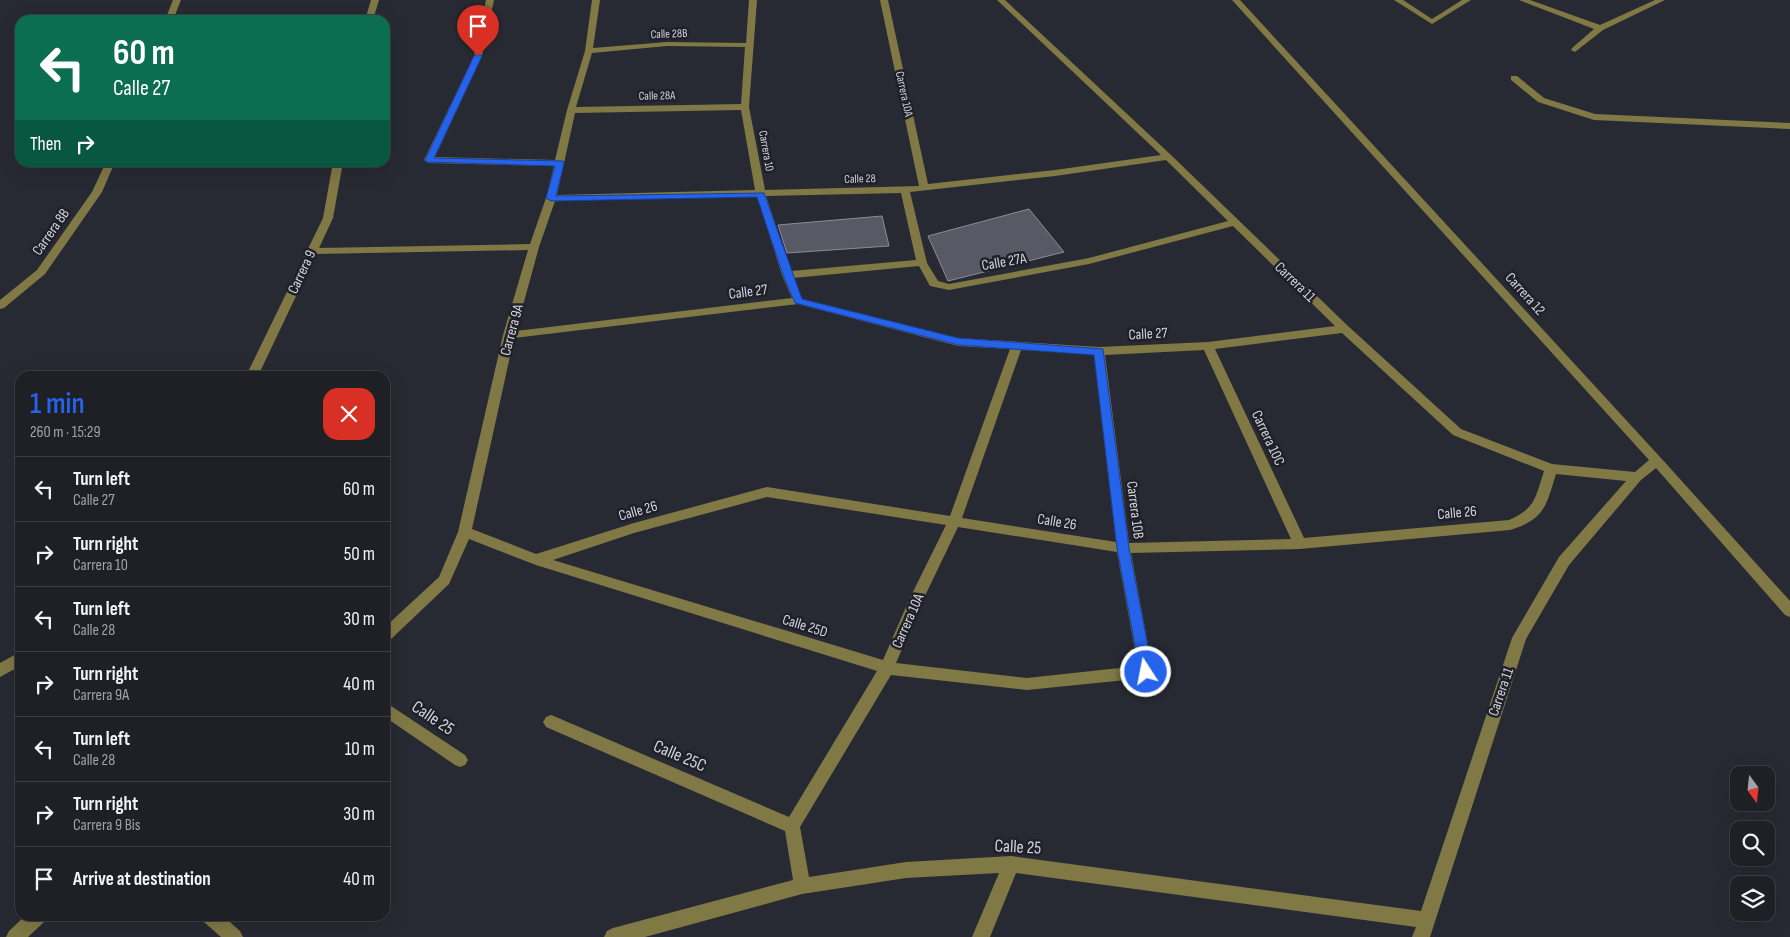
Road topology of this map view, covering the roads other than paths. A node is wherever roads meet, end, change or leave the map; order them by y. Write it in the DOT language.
graph roads {
  1 [pos="177,0"];
  2 [pos="375,0"];
  3 [pos="490,0"];
  4 [pos="596,0"];
  5 [pos="753,0"];
  6 [pos="884,0"];
  7 [pos="1001,0"];
  8 [pos="1236,0"];
  9 [pos="1398,0"];
  10 [pos="1467,0"];
  11 [pos="1524,0"];
  12 [pos="1661,0"];
  13 [pos="171,15"];
  14 [pos="370,15"];
  15 [pos="1600,28"];
  16 [pos="750,45"];
  17 [pos="1575,50"];
  18 [pos="590,51"];
  19 [pos="1514,78"];
  20 [pos="745,107"];
  21 [pos="570,110"];
  22 [pos="1790,126"];
  23 [pos="1168,157"];
  24 [pos="560,163"];
  25 [pos="108,167"];
  26 [pos="337,167"];
  27 [pos="924,187"];
  28 [pos="904,190"];
  29 [pos="761,194"];
  30 [pos="551,198"];
  31 [pos="1234,223"];
  32 [pos="534,247"];
  33 [pos="312,250"];
  34 [pos="922,262"];
  35 [pos="787,275"];
  36 [pos="798,301"];
  37 [pos="0,306"];
  38 [pos="1344,329"];
  39 [pos="510,335"];
  40 [pos="1017,346"];
  41 [pos="1208,346"];
  42 [pos="1099,352"];
  43 [pos="254,371"];
  44 [pos="1657,461"];
  45 [pos="1551,469"];
  46 [pos="1638,477"];
  47 [pos="954,522"];
  48 [pos="465,532"];
  49 [pos="1300,544"];
  50 [pos="1123,548"];
  51 [pos="536,560"];
  52 [pos="1790,611"];
  53 [pos="390,631"];
  54 [pos="15,661"];
  55 [pos="887,668"];
  56 [pos="0,671"];
  57 [pos="1146,672"];
  58 [pos="390,712"];
  59 [pos="551,722"];
  60 [pos="460,760"];
  61 [pos="792,826"];
  62 [pos="1011,864"];
  63 [pos="802,886"];
  64 [pos="1425,920"];
  65 [pos="33,921"];
  66 [pos="216,921"];
  67 [pos="15,937"];
  68 [pos="234,937"];
  69 [pos="613,937"];
  70 [pos="981,937"];
  71 [pos="1421,937"];
  1 -- 13 [label="street"];
  2 -- 14 [label="street"];
  3 -- 24 [label="street"];
  4 -- 18 [label="street, Carrera 9A"];
  5 -- 16 [label="street, Carrera 10"];
  6 -- 27 [label="street, Carrera 10A"];
  7 -- 23 [label="street, Carrera 11"];
  8 -- 44 [label="street, Carrera 12"];
  9 -- 10 [label="street"];
  11 -- 15 [label="street"];
  12 -- 15 [label="street"];
  15 -- 17 [label="street"];
  16 -- 18 [label="street, Calle 28B"];
  16 -- 20 [label="street, Carrera 10"];
  18 -- 21 [label="street, Carrera 9A"];
  19 -- 22 [label="street"];
  20 -- 21 [label="street, Calle 28A"];
  20 -- 29 [label="street, Carrera 10"];
  21 -- 24 [label="street, Carrera 9A"];
  23 -- 27 [label="street, Calle 28"];
  23 -- 31 [label="street, Carrera 11"];
  24 -- 30 [label="street, Carrera 9A"];
  25 -- 37 [label="street, Carrera 8B"];
  26 -- 33 [label="street, Carrera 9"];
  27 -- 28 [label="street, Calle 28"];
  28 -- 29 [label="street, Calle 28"];
  28 -- 34 [label="street"];
  29 -- 30 [label="street, Calle 28"];
  29 -- 35 [label="street, Carrera 10"];
  30 -- 32 [label="street, Carrera 9A"];
  31 -- 34 [label="street, Calle 27A"];
  31 -- 38 [label="street, Carrera 11"];
  32 -- 33 [label="street"];
  32 -- 39 [label="street, Carrera 9A"];
  33 -- 43 [label="street, Carrera 9"];
  34 -- 35 [label="street"];
  35 -- 36 [label="street, Carrera 10"];
  36 -- 39 [label="street, Calle 27"];
  36 -- 40 [label="street, Calle 27"];
  38 -- 41 [label="street, Calle 27"];
  38 -- 45 [label="street, Carrera 11"];
  39 -- 48 [label="street, Carrera 9A"];
  40 -- 42 [label="street, Calle 27"];
  40 -- 47 [label="street, Carrera 10A"];
  41 -- 42 [label="street, Calle 27"];
  41 -- 49 [label="street, Carrera 10C"];
  42 -- 50 [label="street, Carrera 10B"];
  44 -- 46 [label="street, Carrera 11"];
  44 -- 52 [label="street, Carrera 12"];
  45 -- 46 [label="street, Carrera 11"];
  45 -- 49 [label="street, Calle 26"];
  46 -- 64 [label="street, Carrera 11"];
  47 -- 50 [label="street, Calle 26"];
  47 -- 51 [label="street, Calle 26"];
  47 -- 55 [label="street, Carrera 10A"];
  48 -- 51 [label="street, Calle 25D"];
  48 -- 53 [label="street, Carrera 9A"];
  49 -- 50 [label="street, Calle 26"];
  50 -- 57 [label="street, Carrera 10B"];
  51 -- 55 [label="street, Calle 25D"];
  54 -- 56 [label="street"];
  55 -- 57 [label="street, Calle 25D"];
  55 -- 61 [label="street, Carrera 10A"];
  58 -- 60 [label="street, Calle 25"];
  59 -- 61 [label="street, Calle 25C"];
  61 -- 63 [label="street"];
  62 -- 63 [label="street, Calle 25"];
  62 -- 64 [label="street, Calle 25"];
  62 -- 70 [label="street"];
  63 -- 69 [label="street, Calle 25"];
  64 -- 71 [label="street, Carrera 11"];
  65 -- 67 [label="street"];
  66 -- 68 [label="street"];
}
